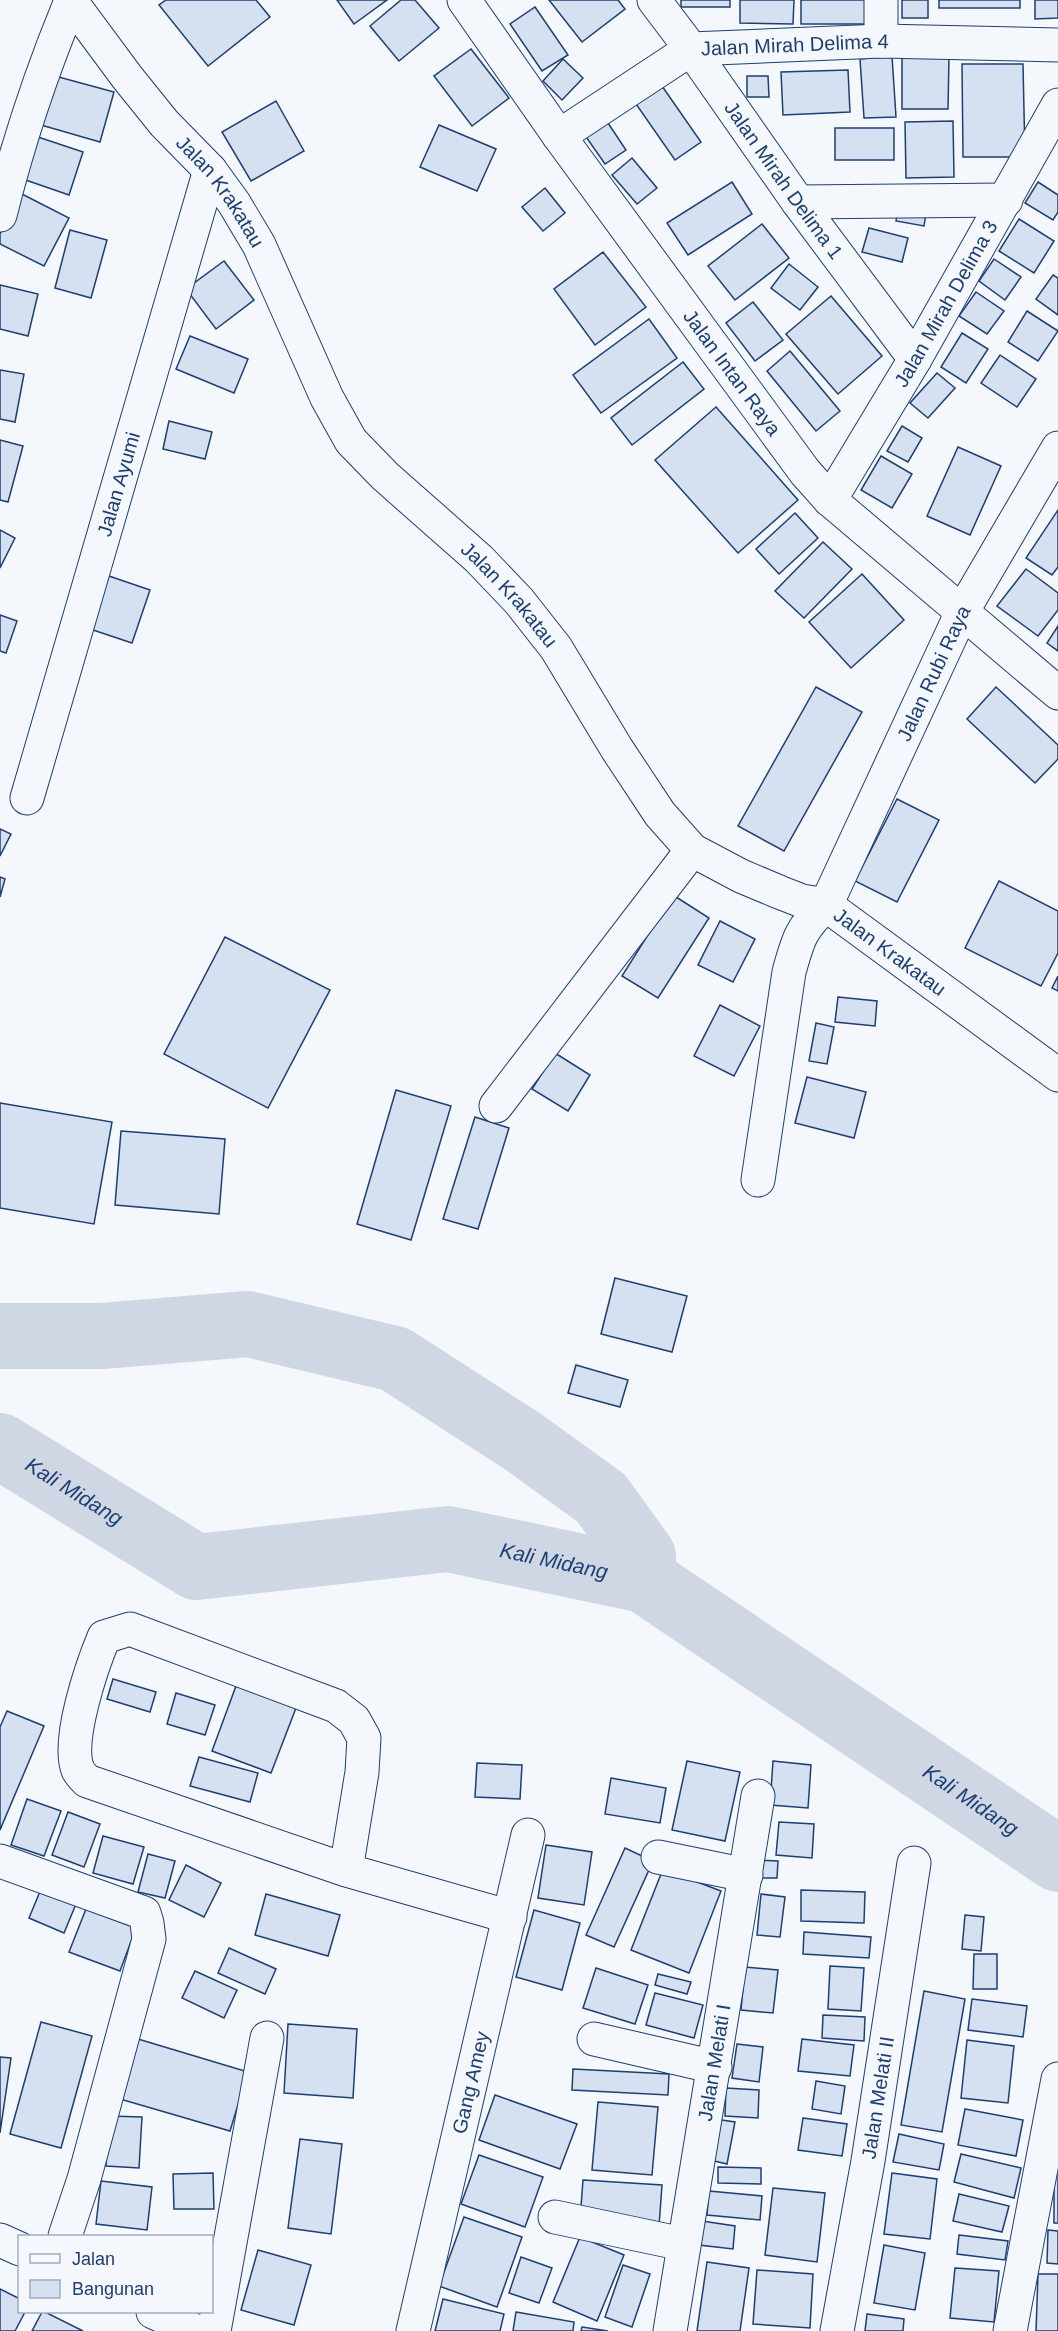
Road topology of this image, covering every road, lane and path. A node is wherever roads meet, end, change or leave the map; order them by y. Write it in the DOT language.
graph roads {
  1 [pos="464,0"];
  2 [pos="654,0"];
  3 [pos="881,0"];
  4 [pos="71,1"];
  5 [pos="881,41"];
  6 [pos="1058,45"];
  7 [pos="691,48"];
  8 [pos="1058,105"];
  9 [pos="559,136"];
  10 [pos="210,170"];
  11 [pos="1006,200"];
  12 [pos="798,202"];
  13 [pos="0,215"];
  14 [pos="915,359"];
  15 [pos="1058,448"];
  16 [pos="830,500"];
  17 [pos="962,612"];
  18 [pos="1058,693"];
  19 [pos="27,798"];
  20 [pos="692,850"];
  21 [pos="826,905"];
  22 [pos="1058,1075"];
  23 [pos="496,1106"];
  24 [pos="758,1180"];
  25 [pos="758,1796"];
  26 [pos="528,1835"];
  27 [pos="658,1857"];
  28 [pos="0,1861"];
  29 [pos="914,1863"];
  30 [pos="346,1870"];
  31 [pos="746,1875"];
  32 [pos="510,1917"];
  33 [pos="267,2038"];
  34 [pos="594,2040"];
  35 [pos="715,2067"];
  36 [pos="1058,2079"];
  37 [pos="555,2217"];
  38 [pos="65,2235"];
  39 [pos="0,2240"];
  40 [pos="683,2244"];
  41 [pos="18,2248"];
  42 [pos="155,2313"];
  43 [pos="196,2331"];
  44 [pos="214,2331"];
  45 [pos="413,2331"];
  46 [pos="670,2331"];
  47 [pos="837,2331"];
  48 [pos="1010,2331"];
  1 -- 9 [label="street, Jalan Intan Raya"];
  2 -- 7 [label="street, Jalan Mirah Delima 1"];
  3 -- 5 [label="street"];
  4 -- 10 [label="street, Jalan Krakatau"];
  4 -- 13 [label="street"];
  5 -- 6 [label="street, Jalan Mirah Delima 4"];
  5 -- 7 [label="street, Jalan Mirah Delima 4"];
  7 -- 9 [label="street, Jalan Mirah Delima 4"];
  7 -- 12 [label="street, Jalan Mirah Delima 1"];
  8 -- 11 [label="street, Jalan Mirah Delima 3"];
  9 -- 16 [label="street, Jalan Intan Raya"];
  10 -- 19 [label="street, Jalan Ayumi"];
  10 -- 20 [label="street, Jalan Krakatau"];
  11 -- 12 [label="street"];
  11 -- 14 [label="street, Jalan Mirah Delima 3"];
  12 -- 14 [label="street, Jalan Mirah Delima 1"];
  14 -- 16 [label="street, Jalan Mirah Delima 3"];
  15 -- 17 [label="street, Jalan Rubi Raya"];
  16 -- 17 [label="street, Jalan Intan Raya"];
  17 -- 18 [label="street, Jalan Intan Raya"];
  17 -- 21 [label="street, Jalan Rubi Raya"];
  20 -- 21 [label="street, Jalan Krakatau"];
  20 -- 23 [label="street"];
  21 -- 22 [label="street, Jalan Krakatau"];
  21 -- 24 [label="street, Jalan Rubi Raya"];
  25 -- 31 [label="street, Jalan Melati I"];
  26 -- 32 [label="street, Gang Amey"];
  27 -- 31 [label="street"];
  28 -- 38 [label="street"];
  29 -- 47 [label="street, Jalan Melati II"];
  30 -- 30 [label="street"];
  30 -- 32 [label="street"];
  31 -- 35 [label="street, Jalan Melati I"];
  32 -- 45 [label="street, Gang Amey"];
  33 -- 44 [label="street"];
  34 -- 35 [label="street"];
  35 -- 40 [label="street, Jalan Melati I"];
  36 -- 48 [label="street"];
  37 -- 40 [label="street"];
  39 -- 41 [label="street"];
  40 -- 46 [label="street, Jalan Melati I"];
  42 -- 43 [label="street"];
}
